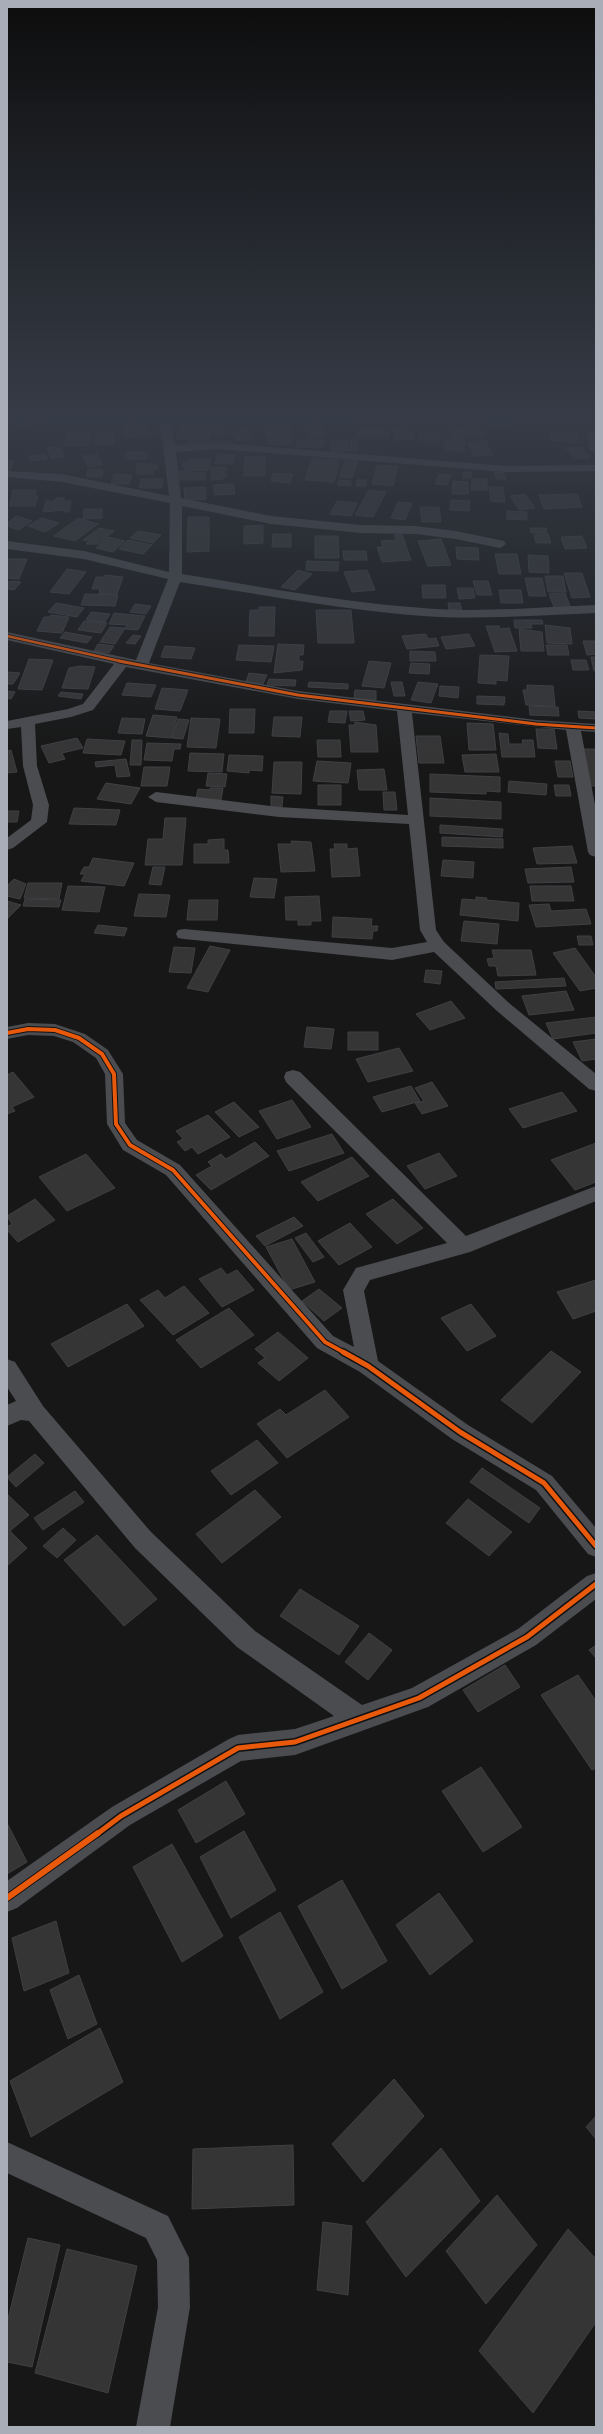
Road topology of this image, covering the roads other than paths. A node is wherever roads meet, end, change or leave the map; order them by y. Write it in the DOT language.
graph roads {
  1 [pos="176,530"];
  2 [pos="379,530"];
  3 [pos="500,544"];
  4 [pos="7,545"];
  5 [pos="175,577"];
  6 [pos="596,609"];
  7 [pos="7,636"];
  8 [pos="123,662"];
  9 [pos="141,665"];
  10 [pos="404,708"];
  11 [pos="28,722"];
  12 [pos="7,725"];
  13 [pos="573,727"];
  14 [pos="596,728"];
  15 [pos="156,797"];
  16 [pos="416,820"];
  17 [pos="595,844"];
  18 [pos="7,845"];
  19 [pos="184,934"];
  20 [pos="438,946"];
  21 [pos="7,1033"];
  22 [pos="293,1077"];
  23 [pos="596,1084"];
  24 [pos="596,1193"];
  25 [pos="463,1246"];
  26 [pos="368,1366"];
  27 [pos="7,1368"];
  28 [pos="35,1413"];
  29 [pos="7,1417"];
  30 [pos="596,1546"];
  31 [pos="596,1584"];
  32 [pos="360,1719"];
  33 [pos="7,1898"];
  34 [pos="7,2157"];
  35 [pos="153,2427"];
  1 -- 5 [label="street"];
  2 -- 3 [label="street"];
  4 -- 5 [label="street"];
  5 -- 6 [label="street"];
  5 -- 9 [label="street"];
  7 -- 8 [label="street"];
  8 -- 9 [label="street"];
  8 -- 11 [label="street"];
  9 -- 10 [label="street"];
  10 -- 13 [label="street"];
  10 -- 16 [label="street"];
  11 -- 12 [label="street"];
  11 -- 18 [label="street"];
  13 -- 14 [label="street"];
  13 -- 17 [label="street"];
  15 -- 16 [label="street"];
  16 -- 20 [label="street"];
  19 -- 20 [label="street"];
  20 -- 23 [label="street"];
  21 -- 26 [label="street"];
  22 -- 25 [label="street"];
  24 -- 25 [label="street"];
  25 -- 26 [label="street"];
  26 -- 30 [label="street"];
  27 -- 28 [label="street"];
  28 -- 29 [label="street"];
  28 -- 32 [label="street"];
  31 -- 32 [label="street"];
  32 -- 33 [label="street"];
  34 -- 35 [label="street"];
}
